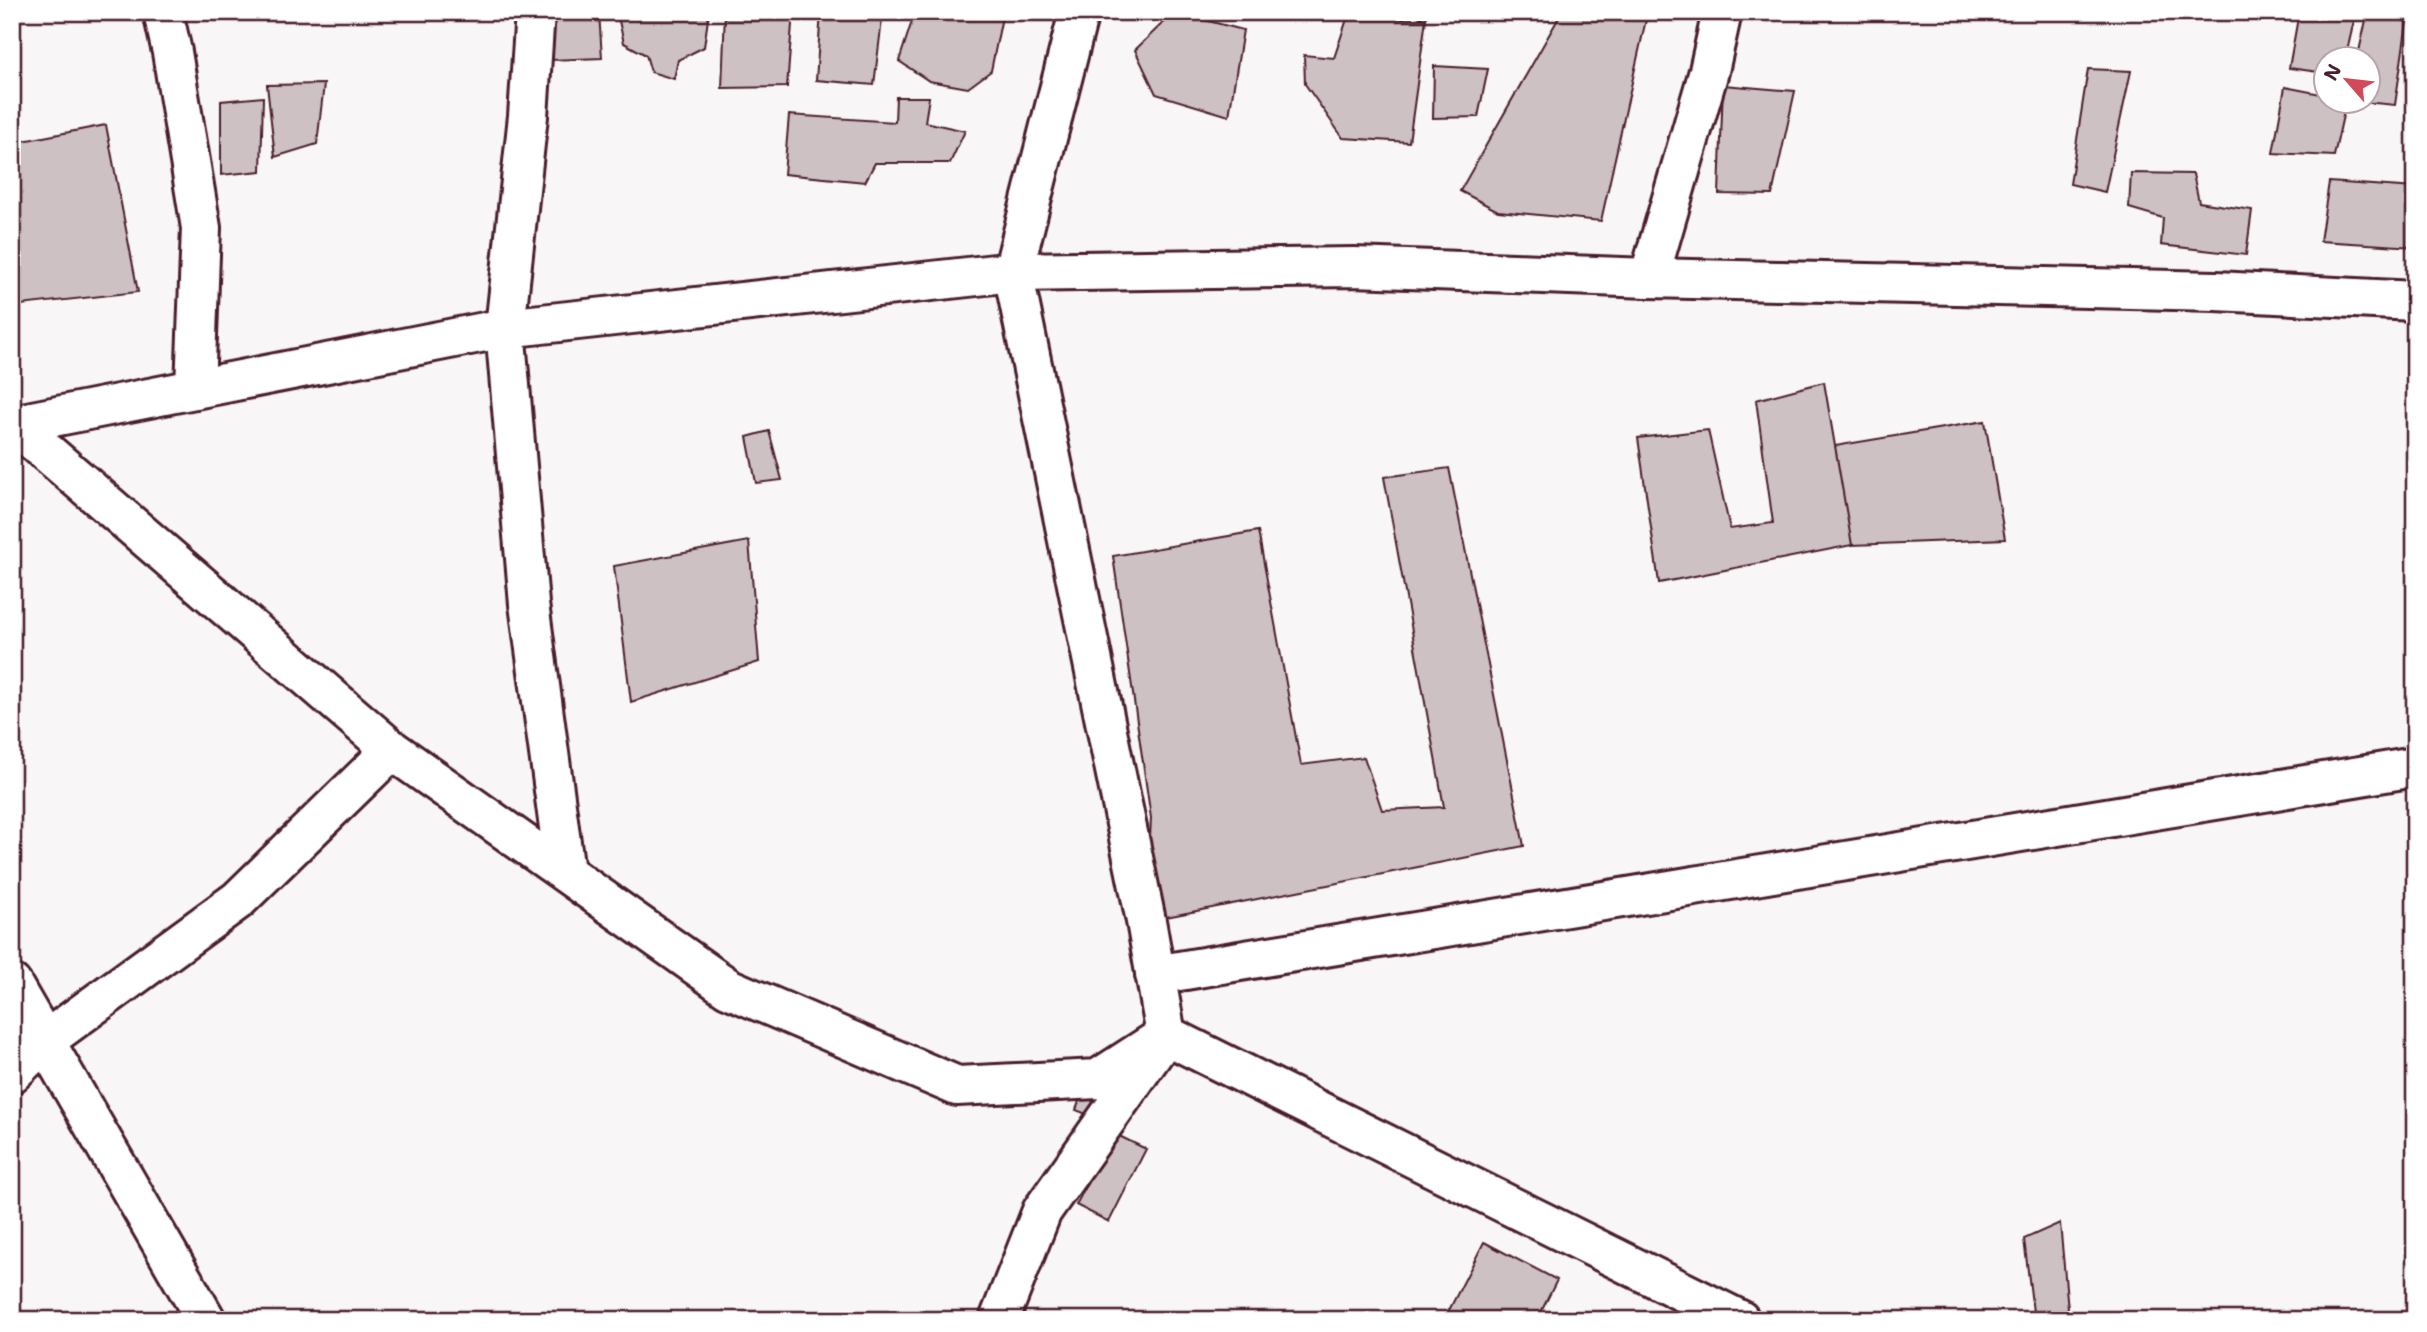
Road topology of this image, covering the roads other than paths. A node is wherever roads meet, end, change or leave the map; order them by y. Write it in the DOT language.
graph roads {
  1 [pos="163,12"];
  2 [pos="535,12"];
  3 [pos="1079,12"];
  4 [pos="1722,12"];
  5 [pos="1013,272"];
  6 [pos="1649,278"];
  7 [pos="2415,301"];
  8 [pos="505,328"];
  9 [pos="195,389"];
  10 [pos="13,424"];
  11 [pos="392,750"];
  12 [pos="2415,767"];
  13 [pos="565,872"];
  14 [pos="1156,975"];
  15 [pos="12,984"];
  16 [pos="1166,1035"];
  17 [pos="46,1040"];
  18 [pos="12,1073"];
  19 [pos="206,1320"];
  20 [pos="999,1320"];
  21 [pos="1740,1320"];
  1 -- 9 [label="street"];
  2 -- 8 [label="street"];
  3 -- 5 [label="street"];
  4 -- 6 [label="street"];
  5 -- 6 [label="street"];
  5 -- 8 [label="street"];
  5 -- 14 [label="street"];
  6 -- 7 [label="street"];
  8 -- 9 [label="street"];
  8 -- 13 [label="street"];
  9 -- 10 [label="street"];
  10 -- 11 [label="street"];
  11 -- 13 [label="street"];
  11 -- 17 [label="street"];
  12 -- 14 [label="street"];
  13 -- 16 [label="street"];
  14 -- 16 [label="street"];
  15 -- 17 [label="street"];
  16 -- 20 [label="street"];
  16 -- 21 [label="street"];
  17 -- 18 [label="street"];
  17 -- 19 [label="street"];
}
